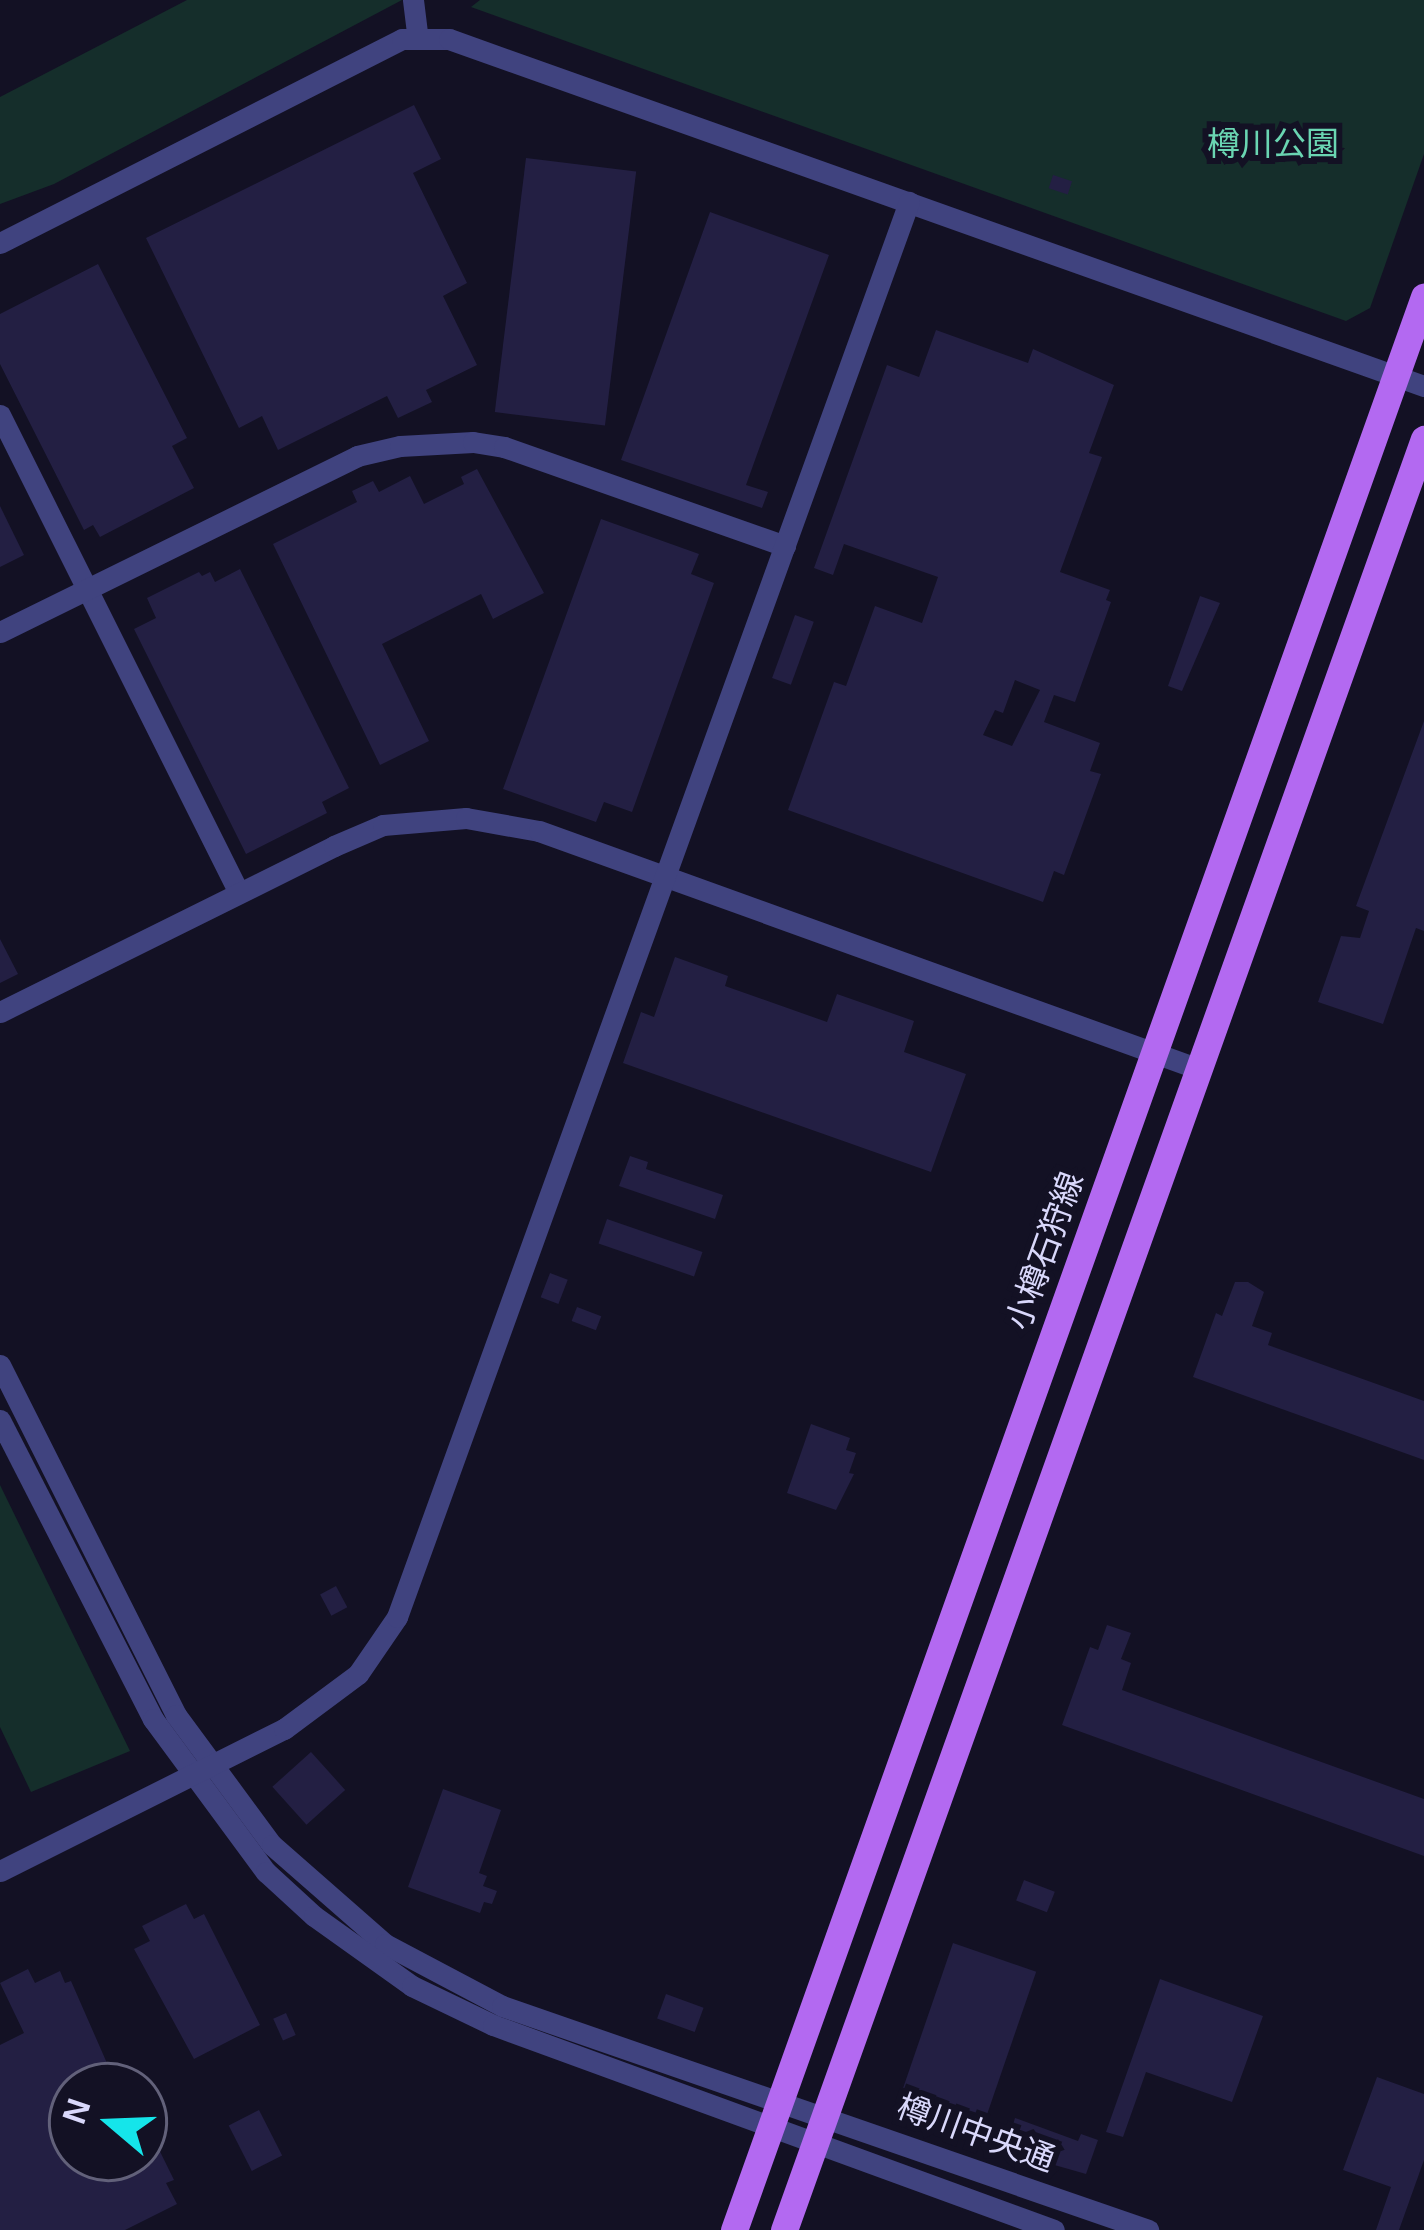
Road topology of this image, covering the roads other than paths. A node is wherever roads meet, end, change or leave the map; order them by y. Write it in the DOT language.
graph roads {
  1 [pos="413,0"];
  2 [pos="418,39"];
  3 [pos="909,202"];
  4 [pos="0,243"];
  5 [pos="1424,296"];
  6 [pos="1395,377"];
  7 [pos="1424,386"];
  8 [pos="0,415"];
  9 [pos="1424,439"];
  10 [pos="785,546"];
  11 [pos="86,590"];
  12 [pos="0,632"];
  13 [pos="666,878"];
  14 [pos="239,892"];
  15 [pos="0,1012"];
  16 [pos="1154,1054"];
  17 [pos="1199,1069"];
  18 [pos="0,1365"];
  19 [pos="0,1420"];
  20 [pos="201,1770"];
  21 [pos="0,1870"];
  22 [pos="780,2100"];
  23 [pos="826,2114"];
  24 [pos="770,2128"];
  25 [pos="815,2144"];
  26 [pos="734,2230"];
  27 [pos="784,2230"];
  28 [pos="1054,2230"];
  29 [pos="1148,2230"];
  1 -- 2 [label="street"];
  2 -- 3 [label="street"];
  2 -- 4 [label="street"];
  3 -- 6 [label="street"];
  3 -- 10 [label="street"];
  5 -- 6 [label="main road, 小樽石狩線"];
  6 -- 7 [label="street"];
  6 -- 16 [label="main road, 小樽石狩線"];
  8 -- 11 [label="street"];
  9 -- 17 [label="main road"];
  10 -- 11 [label="street"];
  10 -- 13 [label="street"];
  11 -- 12 [label="street"];
  11 -- 14 [label="street"];
  13 -- 14 [label="street"];
  13 -- 16 [label="street"];
  13 -- 20 [label="street"];
  14 -- 15 [label="street"];
  16 -- 17 [label="street"];
  16 -- 22 [label="main road, 小樽石狩線"];
  17 -- 23 [label="main road"];
  18 -- 20 [label="street"];
  19 -- 20 [label="street"];
  20 -- 21 [label="street"];
  20 -- 22 [label="street, 樽川中央通"];
  20 -- 24 [label="street, 樽川中央通"];
  22 -- 23 [label="street, 樽川中央通"];
  22 -- 24 [label="main road, 小樽石狩線"];
  23 -- 25 [label="main road"];
  23 -- 29 [label="street, 樽川中央通"];
  24 -- 25 [label="street, 樽川中央通"];
  24 -- 26 [label="main road, 小樽石狩線"];
  25 -- 27 [label="main road"];
  25 -- 28 [label="street, 樽川中央通"];
}
